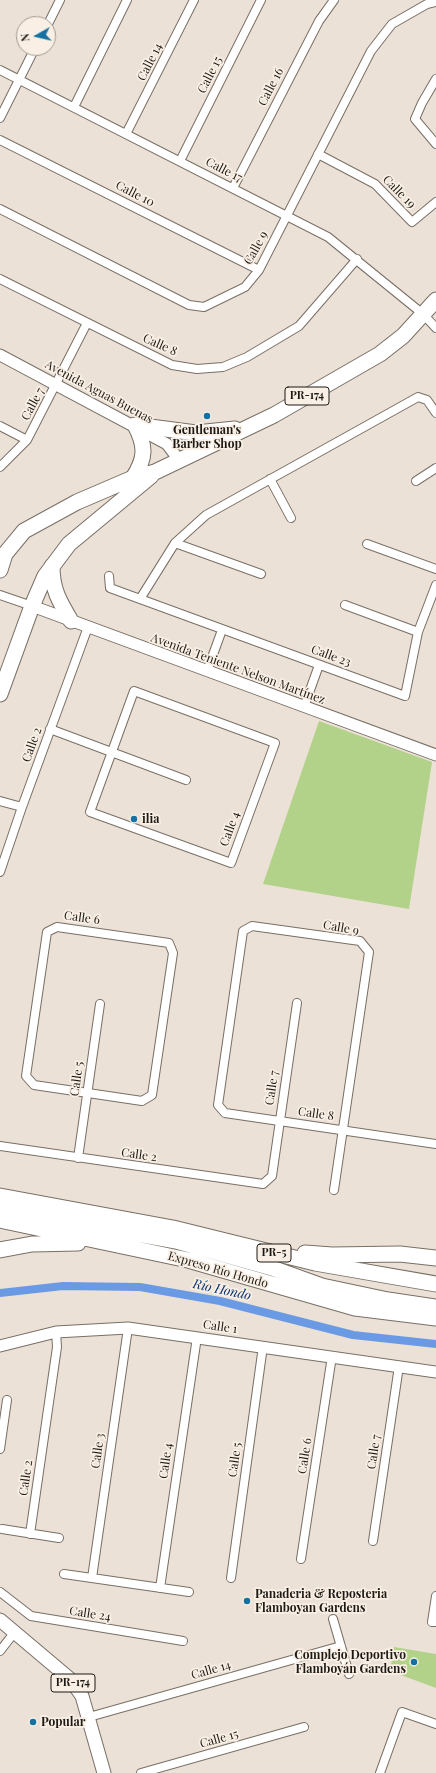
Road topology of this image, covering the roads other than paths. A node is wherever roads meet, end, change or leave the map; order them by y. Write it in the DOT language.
graph roads {
  1 [pos="60,0"];
  2 [pos="127,0"];
  3 [pos="194,0"];
  4 [pos="262,0"];
  5 [pos="334,0"];
  6 [pos="436,2"];
  7 [pos="52,16"];
  8 [pos="32,56"];
  9 [pos="0,70"];
  10 [pos="436,79"];
  11 [pos="20,80"];
  12 [pos="74,107"];
  13 [pos="0,118"];
  14 [pos="126,134"];
  15 [pos="0,140"];
  16 [pos="436,144"];
  17 [pos="318,154"];
  18 [pos="180,161"];
  19 [pos="233,188"];
  20 [pos="436,202"];
  21 [pos="0,209"];
  22 [pos="287,216"];
  23 [pos="357,259"];
  24 [pos="259,270"];
  25 [pos="0,279"];
  26 [pos="436,300"];
  27 [pos="423,314"];
  28 [pos="87,323"];
  29 [pos="436,328"];
  30 [pos="0,355"];
  31 [pos="57,384"];
  32 [pos="436,413"];
  33 [pos="135,425"];
  34 [pos="0,426"];
  35 [pos="248,428"];
  36 [pos="27,440"];
  37 [pos="179,460"];
  38 [pos="0,467"];
  39 [pos="436,468"];
  40 [pos="155,472"];
  41 [pos="134,478"];
  42 [pos="270,479"];
  43 [pos="416,481"];
  44 [pos="103,491"];
  45 [pos="291,518"];
  46 [pos="91,526"];
  47 [pos="175,543"];
  48 [pos="367,544"];
  49 [pos="2,556"];
  50 [pos="52,566"];
  51 [pos="436,568"];
  52 [pos="0,570"];
  53 [pos="261,574"];
  54 [pos="109,576"];
  55 [pos="436,585"];
  56 [pos="0,595"];
  57 [pos="140,599"];
  58 [pos="345,605"];
  59 [pos="32,606"];
  60 [pos="71,621"];
  61 [pos="88,627"];
  62 [pos="222,630"];
  63 [pos="418,632"];
  64 [pos="319,665"];
  65 [pos="206,671"];
  66 [pos="0,694"];
  67 [pos="304,707"];
  68 [pos="50,729"];
  69 [pos="112,752"];
  70 [pos="436,755"];
  71 [pos="186,780"];
  72 [pos="0,801"];
  73 [pos="22,807"];
  74 [pos="0,872"];
  75 [pos="297,1003"];
  76 [pos="100,1004"];
  77 [pos="221,1082"];
  78 [pos="87,1093"];
  79 [pos="280,1121"];
  80 [pos="343,1130"];
  81 [pos="436,1144"];
  82 [pos="0,1146"];
  83 [pos="78,1158"];
  84 [pos="272,1176"];
  85 [pos="334,1190"];
  86 [pos="0,1196"];
  87 [pos="0,1209"];
  88 [pos="0,1220"];
  89 [pos="223,1239"];
  90 [pos="138,1248"];
  91 [pos="0,1250"];
  92 [pos="436,1258"];
  93 [pos="436,1284"];
  94 [pos="436,1307"];
  95 [pos="436,1318"];
  96 [pos="128,1328"];
  97 [pos="56,1332"];
  98 [pos="196,1337"];
  99 [pos="0,1346"];
  100 [pos="263,1346"];
  101 [pos="332,1356"];
  102 [pos="399,1366"];
  103 [pos="436,1372"];
  104 [pos="7,1400"];
  105 [pos="2,1422"];
  106 [pos="0,1449"];
  107 [pos="2,1530"];
  108 [pos="30,1534"];
  109 [pos="59,1538"];
  110 [pos="373,1541"];
  111 [pos="301,1559"];
  112 [pos="64,1574"];
  113 [pos="92,1578"];
  114 [pos="231,1578"];
  115 [pos="160,1588"];
  116 [pos="0,1592"];
  117 [pos="189,1592"];
  118 [pos="436,1596"];
  119 [pos="333,1619"];
  120 [pos="0,1620"];
  121 [pos="434,1622"];
  122 [pos="14,1633"];
  123 [pos="183,1641"];
  124 [pos="341,1646"];
  125 [pos="0,1651"];
  126 [pos="348,1674"];
  127 [pos="89,1717"];
  128 [pos="436,1724"];
  129 [pos="304,1727"];
  130 [pos="104,1773"];
  131 [pos="141,1773"];
  132 [pos="380,1773"];
  1 -- 7 [label="street"];
  2 -- 12 [label="street"];
  3 -- 14 [label="street, Calle 14"];
  4 -- 18 [label="street, Calle 15"];
  5 -- 19 [label="street, Calle 16"];
  6 -- 17 [label="street, Calle 9"];
  8 -- 11 [label="street"];
  9 -- 11 [label="street, Calle 17"];
  10 -- 16 [label="street"];
  11 -- 12 [label="street, Calle 17"];
  11 -- 13 [label="street"];
  12 -- 14 [label="street, Calle 17"];
  14 -- 18 [label="street, Calle 17"];
  15 -- 24 [label="street, Calle 10"];
  17 -- 20 [label="street, Calle 19"];
  17 -- 22 [label="street, Calle 9"];
  18 -- 19 [label="street, Calle 17"];
  19 -- 22 [label="street, Calle 17"];
  21 -- 24 [label="street, Calle 9"];
  22 -- 23 [label="street, Calle 17"];
  22 -- 24 [label="street, Calle 9"];
  23 -- 27 [label="street, Calle 17"];
  23 -- 28 [label="street, Calle 8"];
  25 -- 28 [label="street, Calle 8"];
  26 -- 27 [label="highway, PR-174"];
  27 -- 29 [label="street, Calle 17"];
  27 -- 35 [label="highway, PR-174"];
  28 -- 31 [label="street, Calle 7"];
  30 -- 31 [label="street, Avenida Aguas Buenas"];
  31 -- 33 [label="street, Avenida Aguas Buenas"];
  31 -- 36 [label="street, Calle 7"];
  32 -- 42 [label="street"];
  33 -- 35 [label="highway"];
  33 -- 37 [label="street, Avenida Aguas Buenas"];
  33 -- 41 [label="highway"];
  34 -- 36 [label="street"];
  35 -- 37 [label="highway, PR-174"];
  36 -- 38 [label="street, Calle 7"];
  37 -- 40 [label="highway, PR-174"];
  39 -- 43 [label="street"];
  40 -- 41 [label="highway, PR-174"];
  40 -- 46 [label="highway, PR-174"];
  41 -- 44 [label="highway, PR-174"];
  42 -- 45 [label="street"];
  42 -- 47 [label="street"];
  44 -- 46 [label="highway"];
  44 -- 49 [label="highway, PR-174"];
  46 -- 50 [label="highway, PR-174"];
  47 -- 53 [label="street"];
  47 -- 57 [label="street"];
  48 -- 51 [label="street"];
  49 -- 52 [label="highway, PR-174"];
  50 -- 59 [label="highway, PR-174"];
  50 -- 60 [label="highway"];
  54 -- 57 [label="street, Calle 23"];
  55 -- 63 [label="street, Calle 23"];
  56 -- 59 [label="street"];
  57 -- 62 [label="street, Calle 23"];
  58 -- 63 [label="street"];
  59 -- 60 [label="street, Avenida Teniente Nelson Martínez"];
  59 -- 66 [label="highway, PR-174"];
  60 -- 61 [label="street, Avenida Teniente Nelson Martínez"];
  61 -- 65 [label="street, Avenida Teniente Nelson Martínez"];
  61 -- 68 [label="street, Calle 2"];
  62 -- 64 [label="street, Calle 23"];
  62 -- 65 [label="street"];
  63 -- 64 [label="street, Calle 23"];
  64 -- 67 [label="street"];
  65 -- 67 [label="street, Avenida Teniente Nelson Martínez"];
  67 -- 70 [label="street, Avenida Teniente Nelson Martínez"];
  68 -- 69 [label="street"];
  68 -- 73 [label="street, Calle 2"];
  69 -- 69 [label="street, Calle 4"];
  69 -- 71 [label="street"];
  72 -- 73 [label="street"];
  73 -- 74 [label="street, Calle 2"];
  75 -- 79 [label="street, Calle 7"];
  76 -- 78 [label="street, Calle 5"];
  77 -- 79 [label="street, Calle 8"];
  77 -- 80 [label="street, Calle 9"];
  78 -- 78 [label="street, Calle 6"];
  78 -- 83 [label="street, Calle 5"];
  79 -- 80 [label="street, Calle 8"];
  79 -- 84 [label="street, Calle 7"];
  80 -- 81 [label="street, Calle 8"];
  80 -- 85 [label="street, Calle 9"];
  82 -- 83 [label="street, Calle 2"];
  83 -- 84 [label="street, Calle 2"];
  86 -- 89 [label="highway, PR-5"];
  87 -- 94 [label="highway"];
  88 -- 90 [label="highway, Expreso Río Hondo / PR-5"];
  89 -- 92 [label="highway"];
  89 -- 93 [label="highway, PR-5"];
  90 -- 91 [label="highway"];
  90 -- 95 [label="highway, Expreso Río Hondo / PR-5"];
  96 -- 97 [label="street, Calle 1"];
  96 -- 98 [label="street, Calle 1"];
  96 -- 113 [label="street, Calle 3"];
  97 -- 99 [label="street, Calle 1"];
  97 -- 108 [label="street, Calle 2"];
  98 -- 100 [label="street, Calle 1"];
  98 -- 115 [label="street, Calle 4"];
  100 -- 101 [label="street, Calle 1"];
  100 -- 114 [label="street, Calle 5"];
  101 -- 102 [label="street, Calle 1"];
  101 -- 111 [label="street, Calle 6"];
  102 -- 103 [label="street, Calle 1"];
  102 -- 110 [label="street, Calle 7"];
  104 -- 105 [label="street"];
  105 -- 106 [label="street"];
  107 -- 108 [label="street"];
  108 -- 109 [label="street"];
  112 -- 113 [label="street"];
  113 -- 115 [label="street"];
  115 -- 117 [label="street"];
  116 -- 123 [label="street, Calle 24"];
  118 -- 121 [label="street"];
  119 -- 124 [label="street"];
  120 -- 122 [label="main road, PR-174"];
  122 -- 125 [label="street"];
  122 -- 127 [label="main road, PR-174"];
  124 -- 126 [label="street"];
  124 -- 127 [label="street, Calle 14"];
  127 -- 130 [label="main road, PR-174"];
  128 -- 132 [label="street"];
  129 -- 131 [label="street, Calle 15"];
}
